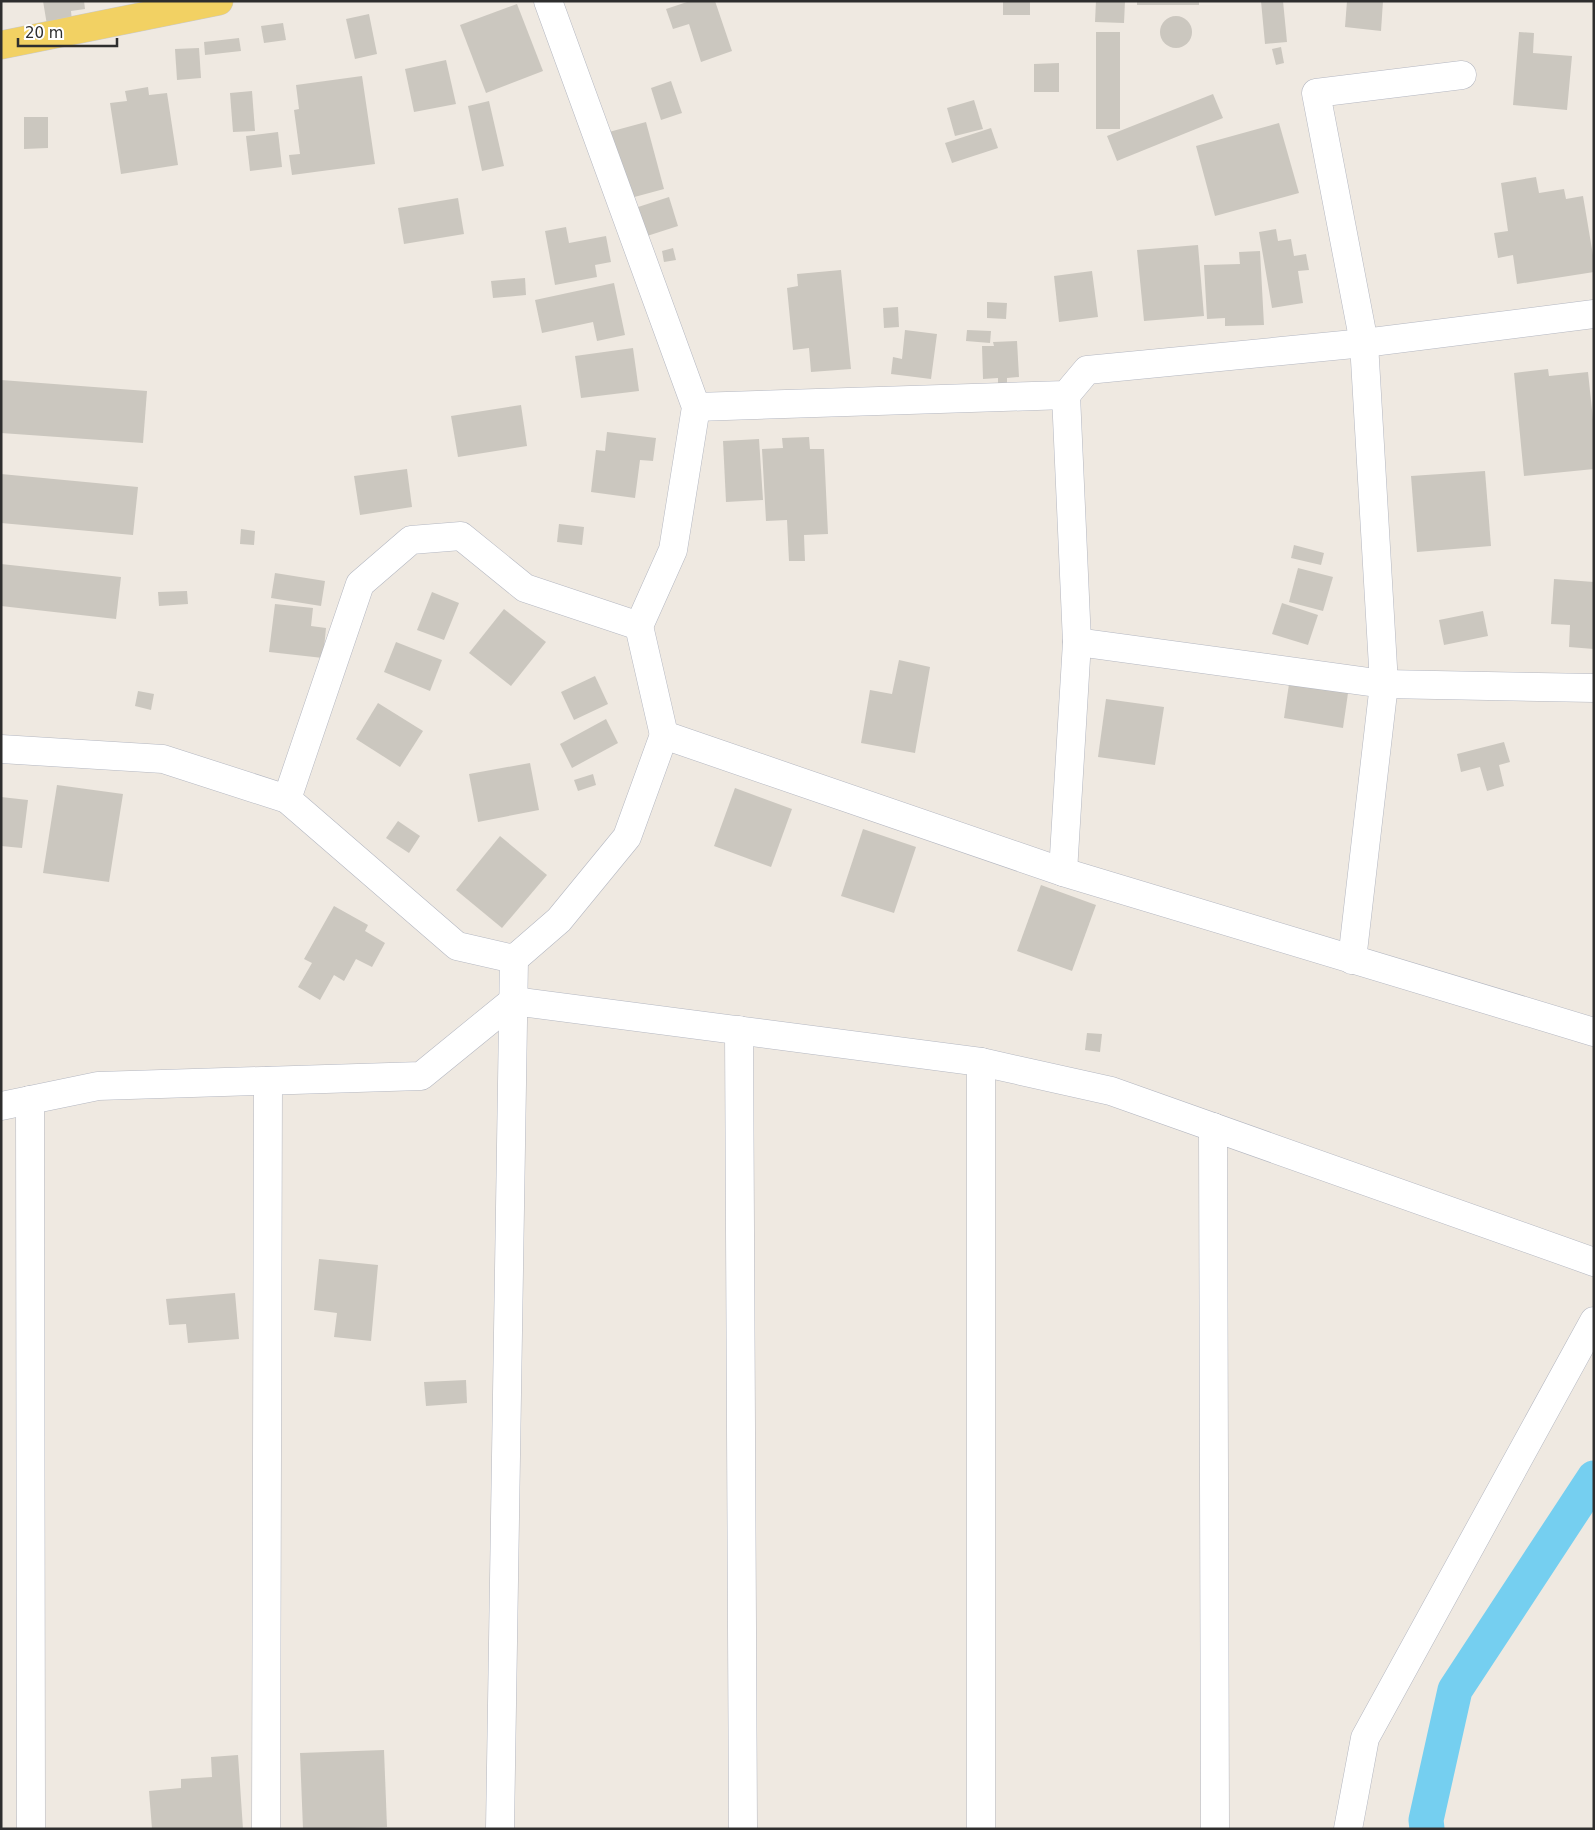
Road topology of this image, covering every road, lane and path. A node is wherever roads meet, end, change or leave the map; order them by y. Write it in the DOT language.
graph roads {
  1 [pos="219,1"];
  2 [pos="548,1"];
  3 [pos="1,45"];
  4 [pos="1462,75"];
  5 [pos="1594,314"];
  6 [pos="1364,343"];
  7 [pos="1066,395"];
  8 [pos="696,407"];
  9 [pos="639,626"];
  10 [pos="1077,642"];
  11 [pos="1384,684"];
  12 [pos="1594,688"];
  13 [pos="664,735"];
  14 [pos="1,749"];
  15 [pos="287,799"];
  16 [pos="1062,872"];
  17 [pos="514,958"];
  18 [pos="1352,960"];
  19 [pos="513,1001"];
  20 [pos="738,1030"];
  21 [pos="1594,1032"];
  22 [pos="981,1062"];
  23 [pos="268,1081"];
  24 [pos="30,1100"];
  25 [pos="1,1106"];
  26 [pos="1213,1127"];
  27 [pos="1594,1262"];
  28 [pos="1594,1321"];
  29 [pos="31,1829"];
  30 [pos="266,1829"];
  31 [pos="500,1829"];
  32 [pos="744,1829"];
  33 [pos="981,1829"];
  34 [pos="1215,1829"];
  35 [pos="1348,1829"];
  1 -- 3 [label="main road"];
  2 -- 8 [label="street"];
  4 -- 6 [label="street"];
  5 -- 6 [label="street"];
  6 -- 7 [label="street"];
  6 -- 11 [label="street"];
  7 -- 8 [label="street"];
  7 -- 10 [label="street"];
  8 -- 9 [label="street"];
  9 -- 13 [label="street"];
  9 -- 15 [label="street"];
  10 -- 11 [label="street"];
  10 -- 16 [label="street"];
  11 -- 12 [label="street"];
  11 -- 18 [label="street"];
  13 -- 16 [label="street"];
  13 -- 17 [label="street"];
  14 -- 15 [label="street"];
  15 -- 17 [label="street"];
  16 -- 18 [label="street"];
  17 -- 19 [label="street"];
  18 -- 21 [label="street"];
  19 -- 20 [label="street"];
  19 -- 23 [label="street"];
  19 -- 31 [label="street"];
  20 -- 22 [label="street"];
  20 -- 32 [label="street"];
  22 -- 26 [label="street"];
  22 -- 33 [label="street"];
  23 -- 24 [label="street"];
  23 -- 30 [label="street"];
  24 -- 25 [label="street"];
  24 -- 29 [label="street"];
  26 -- 27 [label="street"];
  26 -- 34 [label="street"];
  28 -- 35 [label="street"];
}
